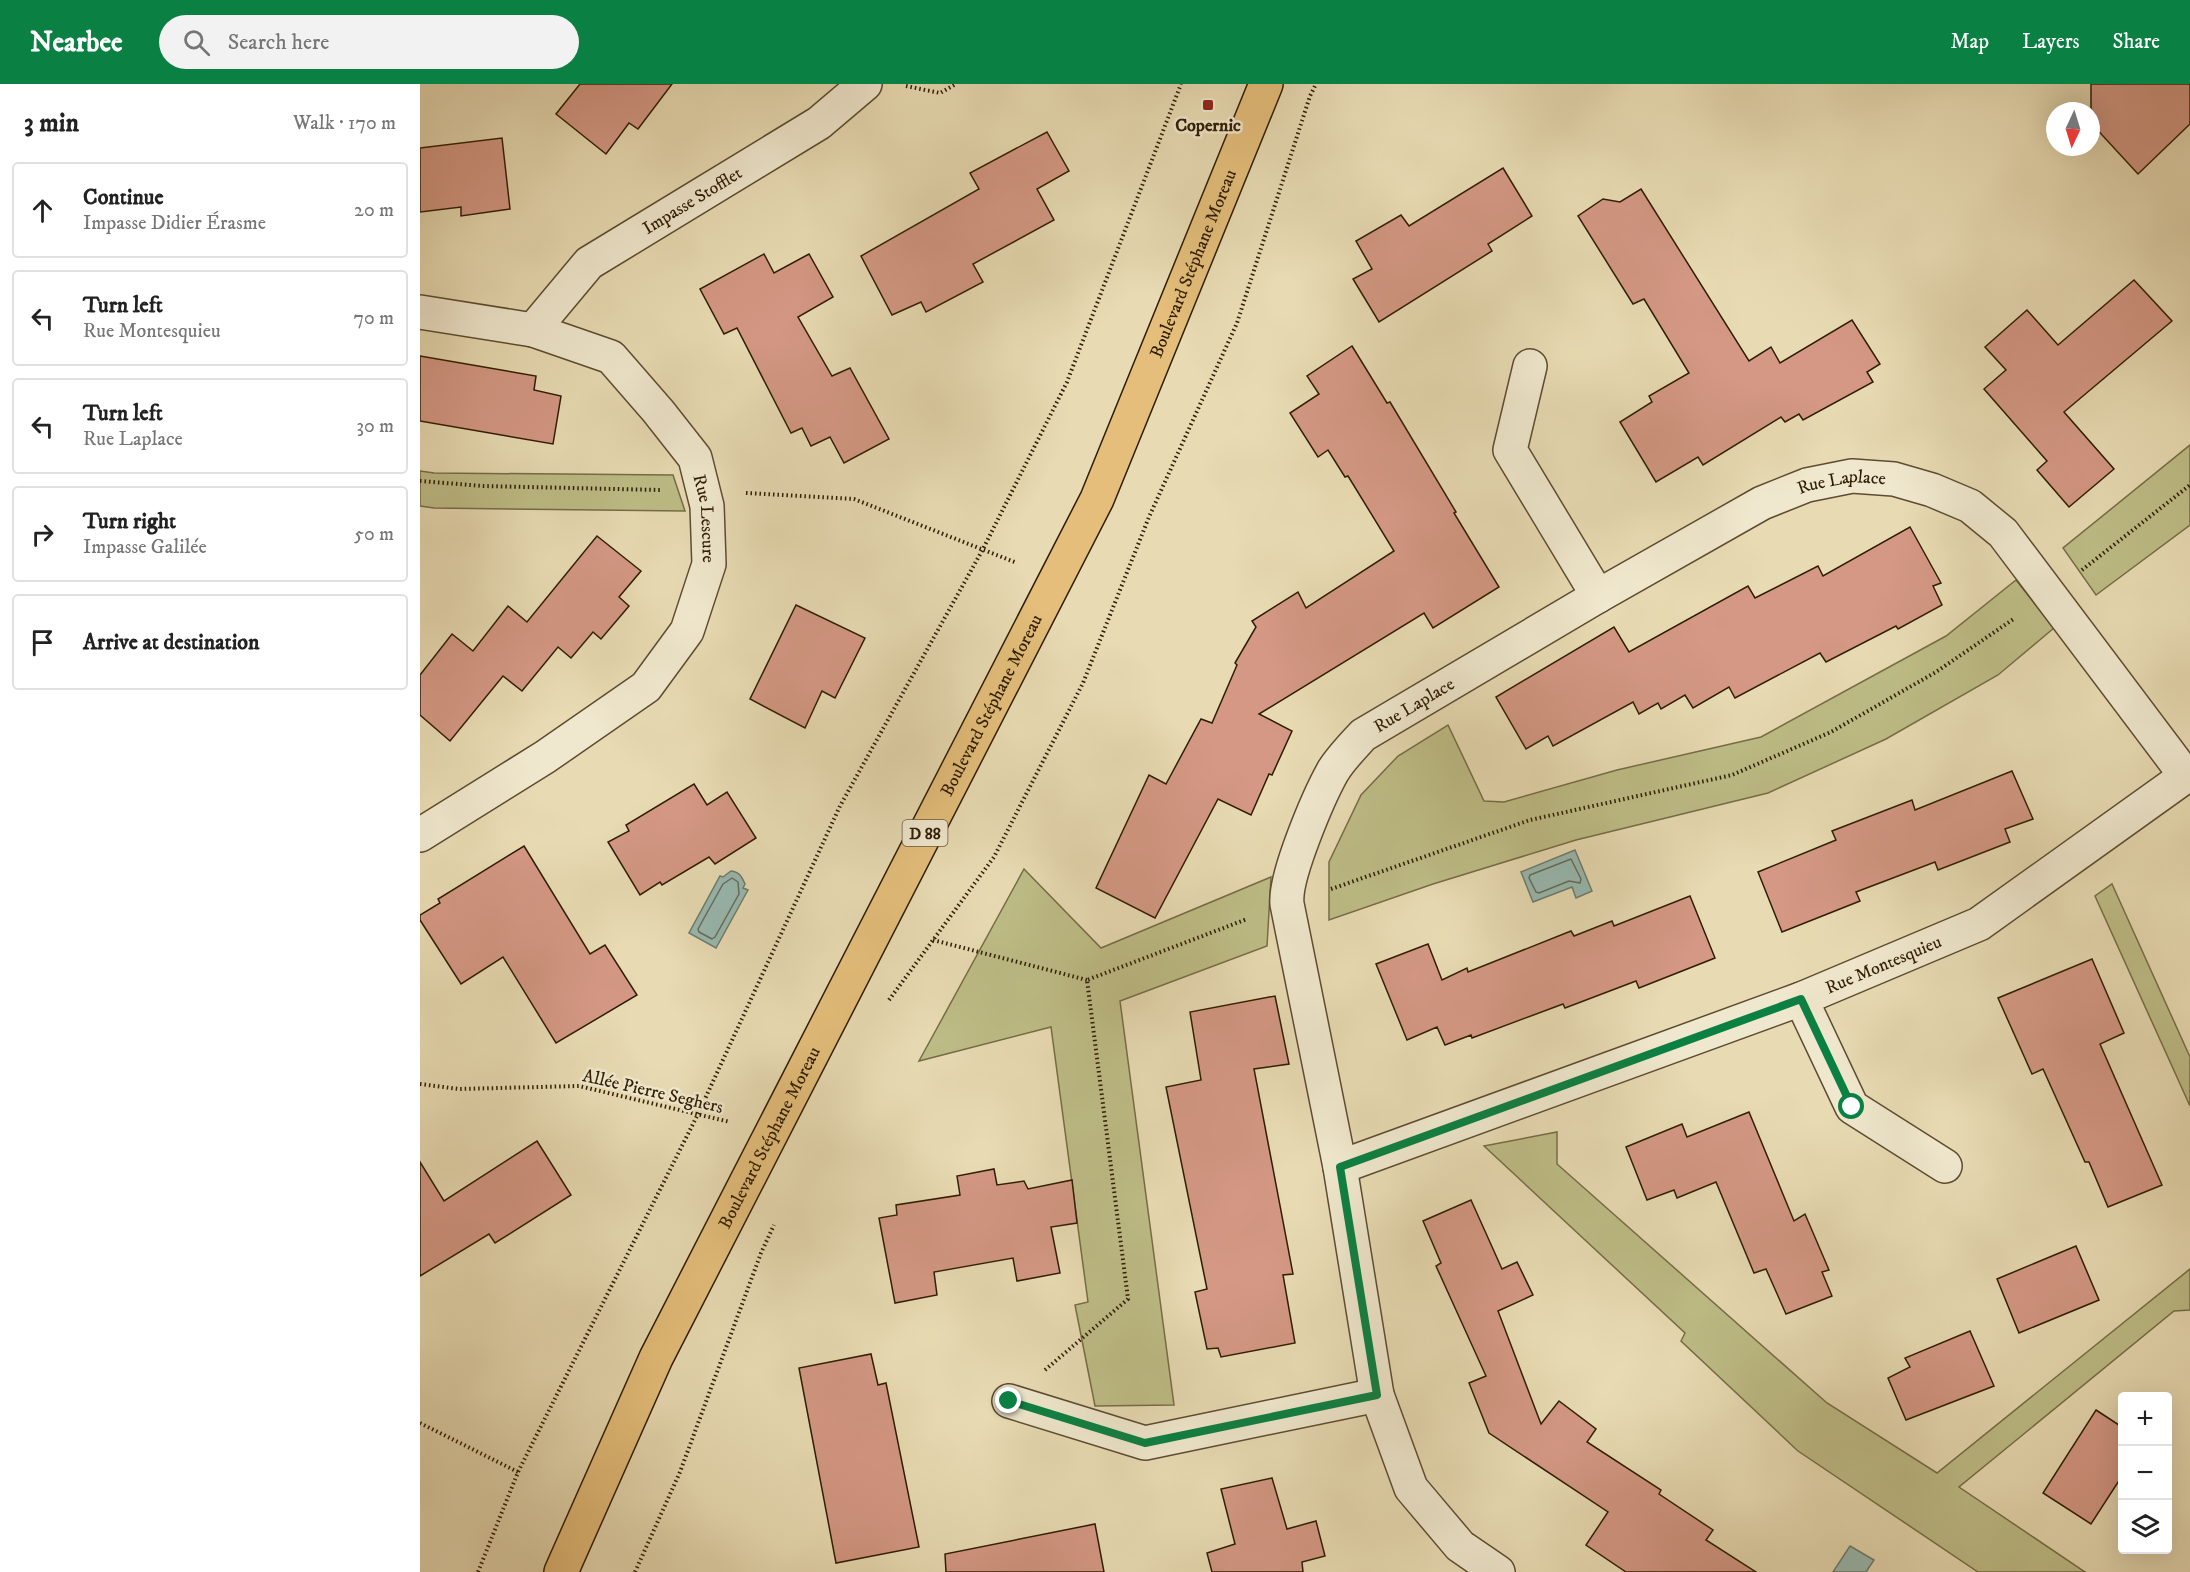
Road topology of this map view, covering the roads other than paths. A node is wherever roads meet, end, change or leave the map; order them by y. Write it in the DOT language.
graph roads {
  1 [pos="866,84"];
  2 [pos="1266,84"];
  3 [pos="420,312"];
  4 [pos="533,330"];
  5 [pos="1530,366"];
  6 [pos="1598,596"];
  7 [pos="2188,774"];
  8 [pos="420,835"];
  9 [pos="1801,999"];
  10 [pos="1945,1166"];
  11 [pos="1340,1167"];
  12 [pos="1377,1395"];
  13 [pos="1009,1401"];
  14 [pos="561,1572"];
  15 [pos="1498,1572"];
  1 -- 4 [label="street, Impasse Stofflet"];
  2 -- 14 [label="main road, Boulevard Stéphane Moreau / D 88"];
  3 -- 4 [label="street, Rue Lescure"];
  4 -- 8 [label="street, Rue Lescure"];
  5 -- 6 [label="street"];
  6 -- 7 [label="street, Rue Laplace"];
  6 -- 11 [label="street, Rue Laplace"];
  7 -- 9 [label="street, Rue Montesquieu"];
  9 -- 10 [label="street"];
  9 -- 11 [label="street, Rue Montesquieu"];
  11 -- 12 [label="street, Rue Laplace"];
  12 -- 13 [label="street"];
  12 -- 15 [label="street, Rue Laplace"];
}
